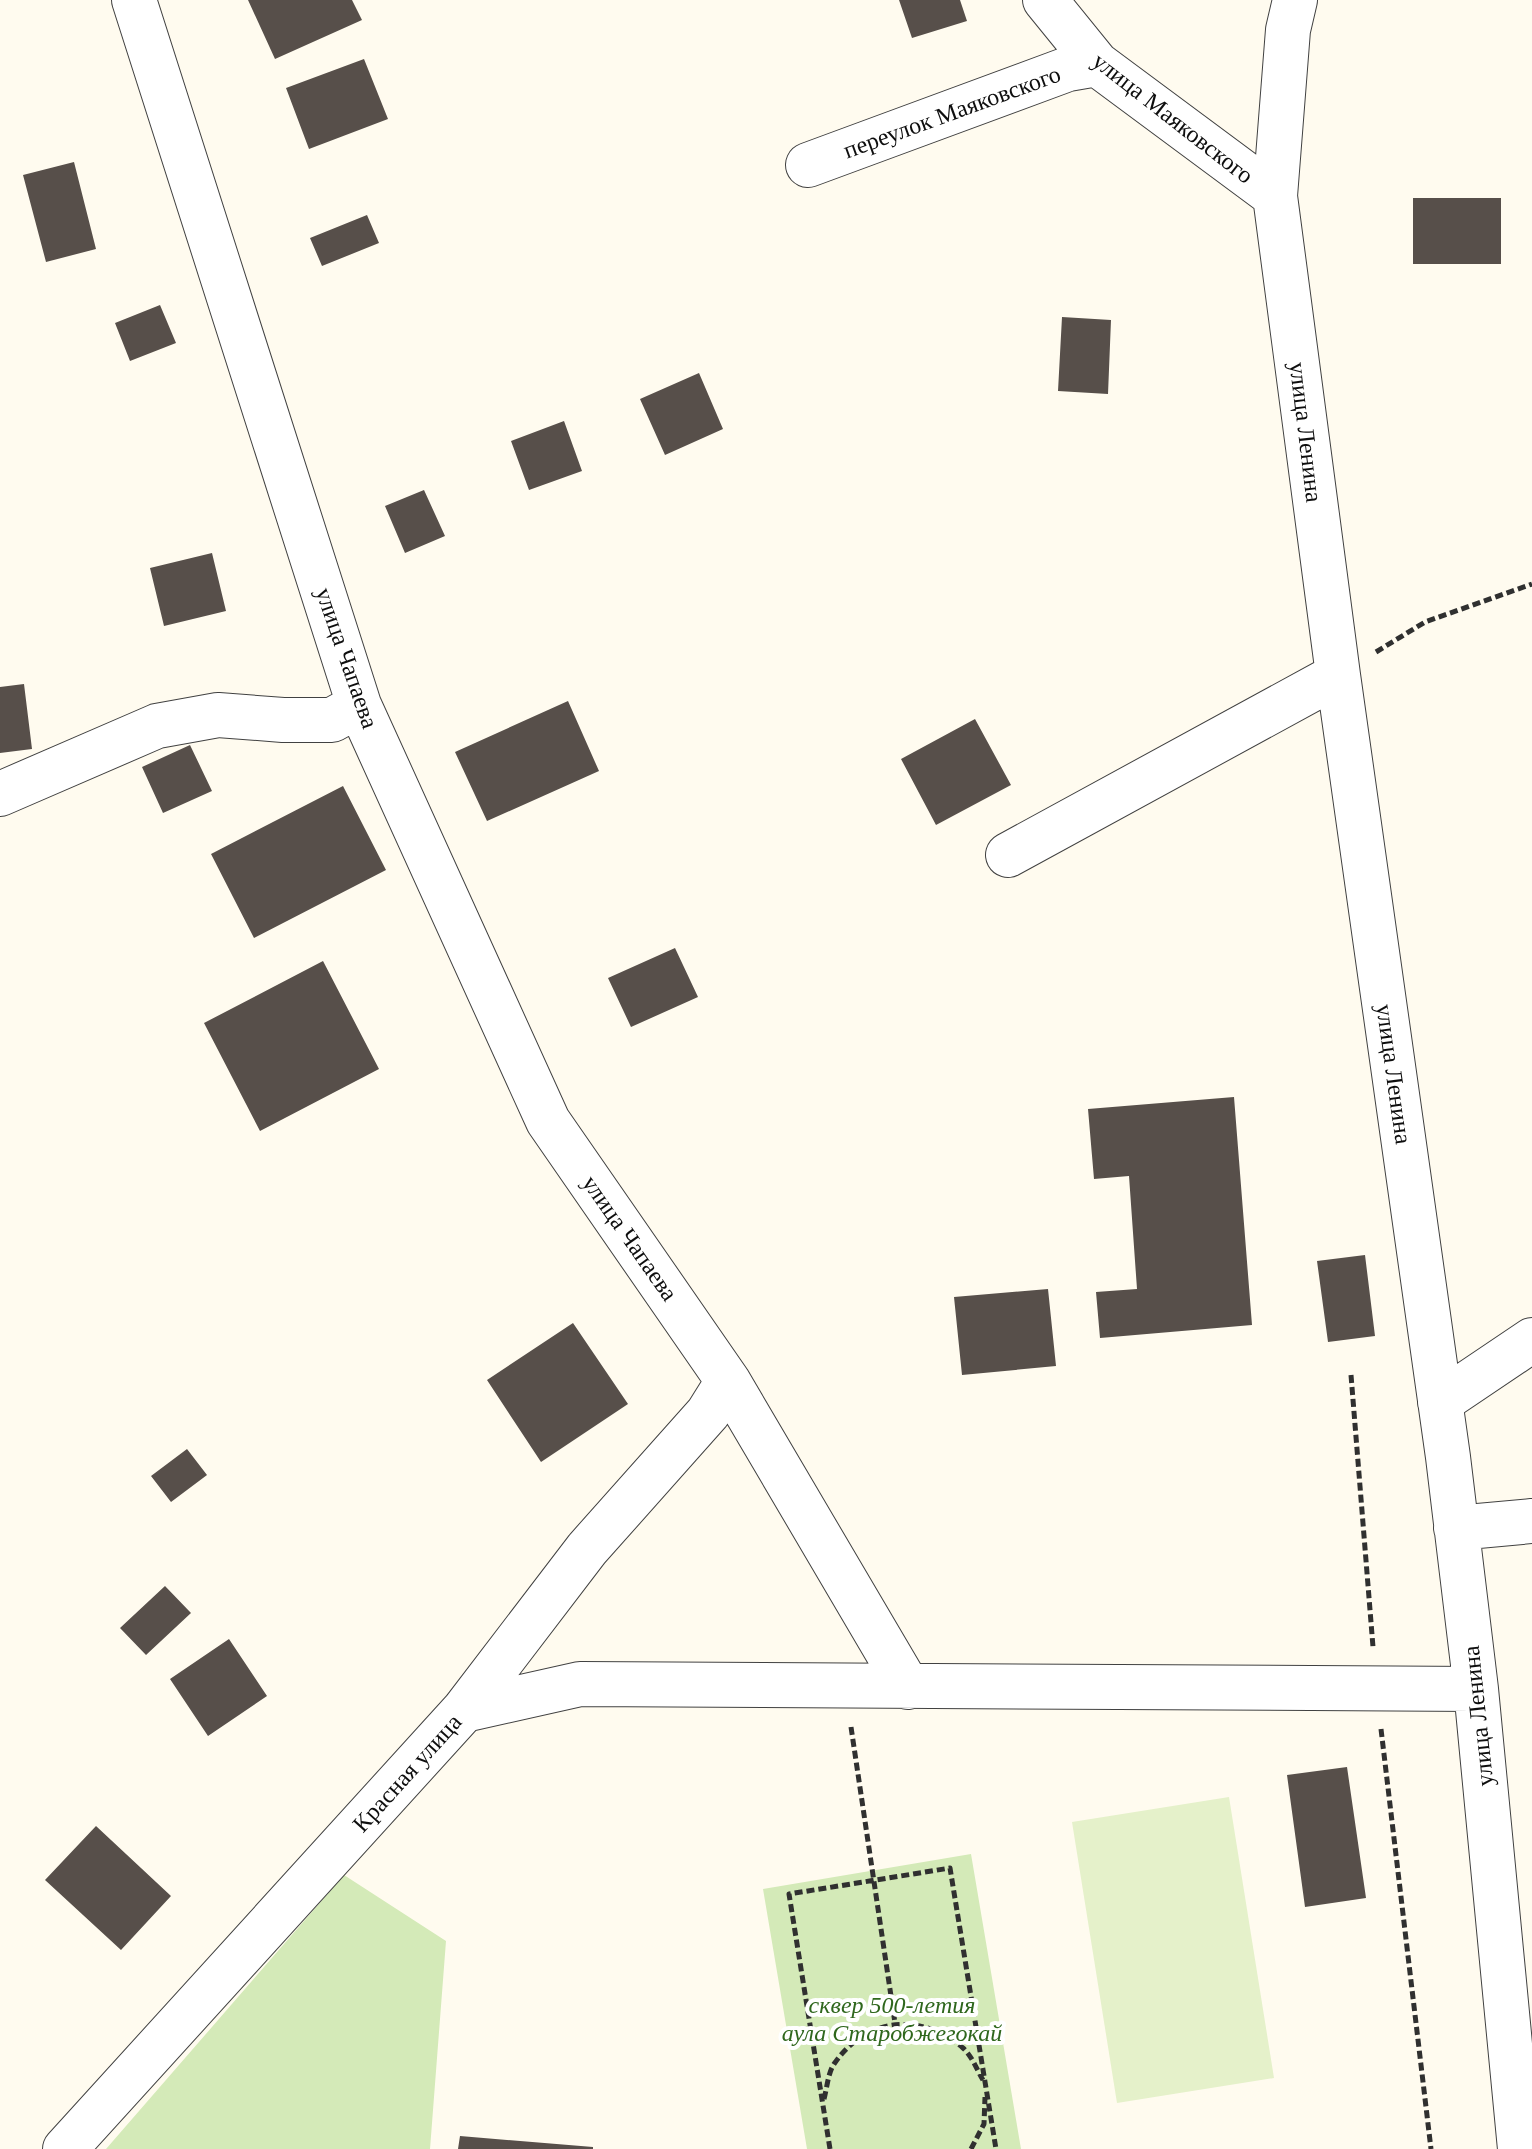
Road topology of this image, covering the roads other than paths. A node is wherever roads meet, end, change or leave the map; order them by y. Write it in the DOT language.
graph roads {
  1 [pos="134,0"];
  2 [pos="1045,0"];
  3 [pos="1295,0"];
  4 [pos="1097,64"];
  5 [pos="808,165"];
  6 [pos="1275,196"];
  7 [pos="1338,675"];
  8 [pos="359,705"];
  9 [pos="0,794"];
  10 [pos="1008,855"];
  11 [pos="1532,1340"];
  12 [pos="728,1381"];
  13 [pos="1440,1402"];
  14 [pos="1532,1521"];
  15 [pos="1456,1528"];
  16 [pos="908,1687"];
  17 [pos="1476,1689"];
  18 [pos="464,1710"];
  19 [pos="65,2149"];
  20 [pos="1520,2149"];
  1 -- 8 [label="street, улица Чапаева"];
  2 -- 4 [label="street, улица Маяковского"];
  3 -- 6 [label="street, улица Ленина"];
  4 -- 5 [label="street, переулок Маяковского"];
  4 -- 6 [label="street, улица Маяковского"];
  6 -- 7 [label="street, улица Ленина"];
  7 -- 10 [label="street"];
  7 -- 13 [label="street, улица Ленина"];
  8 -- 9 [label="street"];
  8 -- 12 [label="street, улица Чапаева"];
  11 -- 13 [label="street"];
  12 -- 16 [label="street, улица Чапаева"];
  12 -- 18 [label="street, Красная улица"];
  13 -- 15 [label="street, улица Ленина"];
  14 -- 15 [label="street"];
  15 -- 17 [label="street, улица Ленина"];
  16 -- 17 [label="street"];
  16 -- 18 [label="street"];
  17 -- 20 [label="street, улица Ленина"];
  18 -- 19 [label="street, Красная улица"];
}
